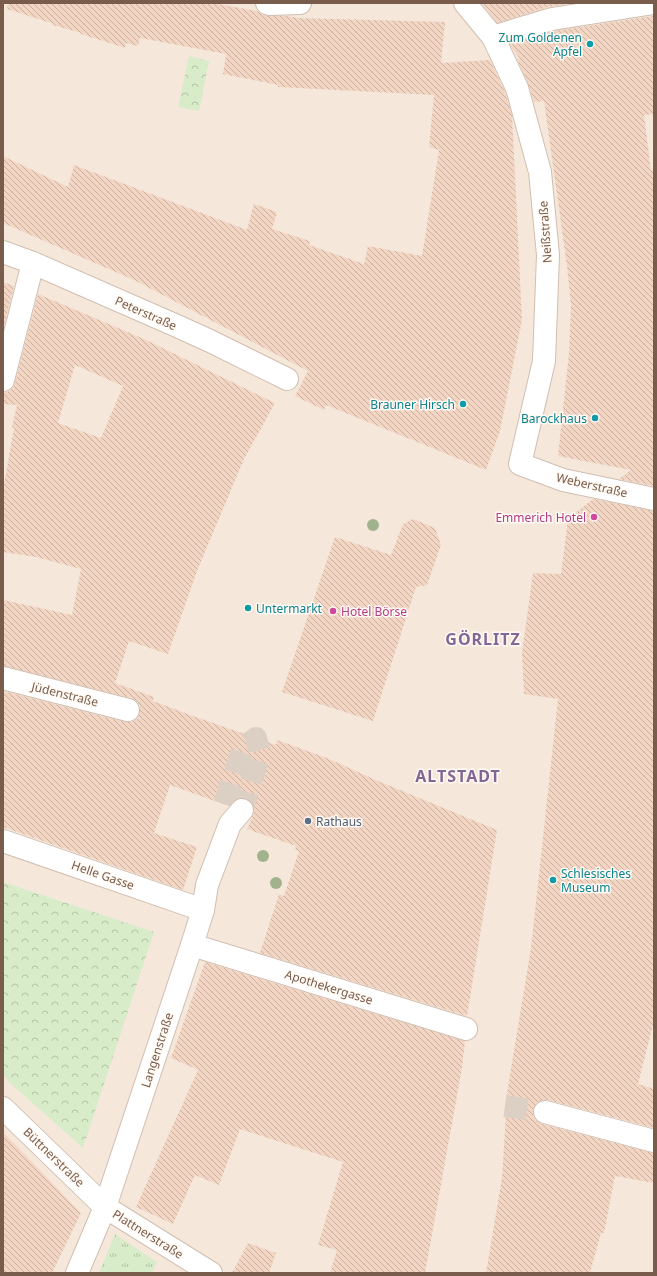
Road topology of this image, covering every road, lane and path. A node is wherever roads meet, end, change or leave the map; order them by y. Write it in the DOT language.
graph roads {
  1 [pos="267,3"];
  2 [pos="300,3"];
  3 [pos="465,3"];
  4 [pos="654,3"];
  5 [pos="493,37"];
  6 [pos="3,252"];
  7 [pos="33,263"];
  8 [pos="287,379"];
  9 [pos="3,380"];
  10 [pos="532,469"];
  11 [pos="654,499"];
  12 [pos="3,678"];
  13 [pos="128,710"];
  14 [pos="232,813"];
  15 [pos="3,841"];
  16 [pos="203,910"];
  17 [pos="192,945"];
  18 [pos="466,1029"];
  19 [pos="3,1108"];
  20 [pos="545,1112"];
  21 [pos="654,1141"];
  22 [pos="105,1207"];
  23 [pos="77,1273"];
  24 [pos="211,1273"];
  1 -- 2 [label="street"];
  3 -- 5 [label="street, Neißstraße"];
  4 -- 5 [label="street"];
  5 -- 10 [label="street, Neißstraße"];
  6 -- 7 [label="street, Peterstraße"];
  7 -- 8 [label="street, Peterstraße"];
  7 -- 9 [label="street"];
  10 -- 11 [label="street, Weberstraße"];
  12 -- 13 [label="street, Jüdenstraße"];
  14 -- 16 [label="street, Langenstraße"];
  15 -- 16 [label="street, Helle Gasse"];
  16 -- 17 [label="street, Langenstraße"];
  17 -- 18 [label="street, Apothekergasse"];
  17 -- 22 [label="street, Langenstraße"];
  19 -- 22 [label="street, Büttnerstraße"];
  20 -- 21 [label="street"];
  22 -- 23 [label="street, Langenstraße"];
  22 -- 24 [label="street, Plattnerstraße"];
}
